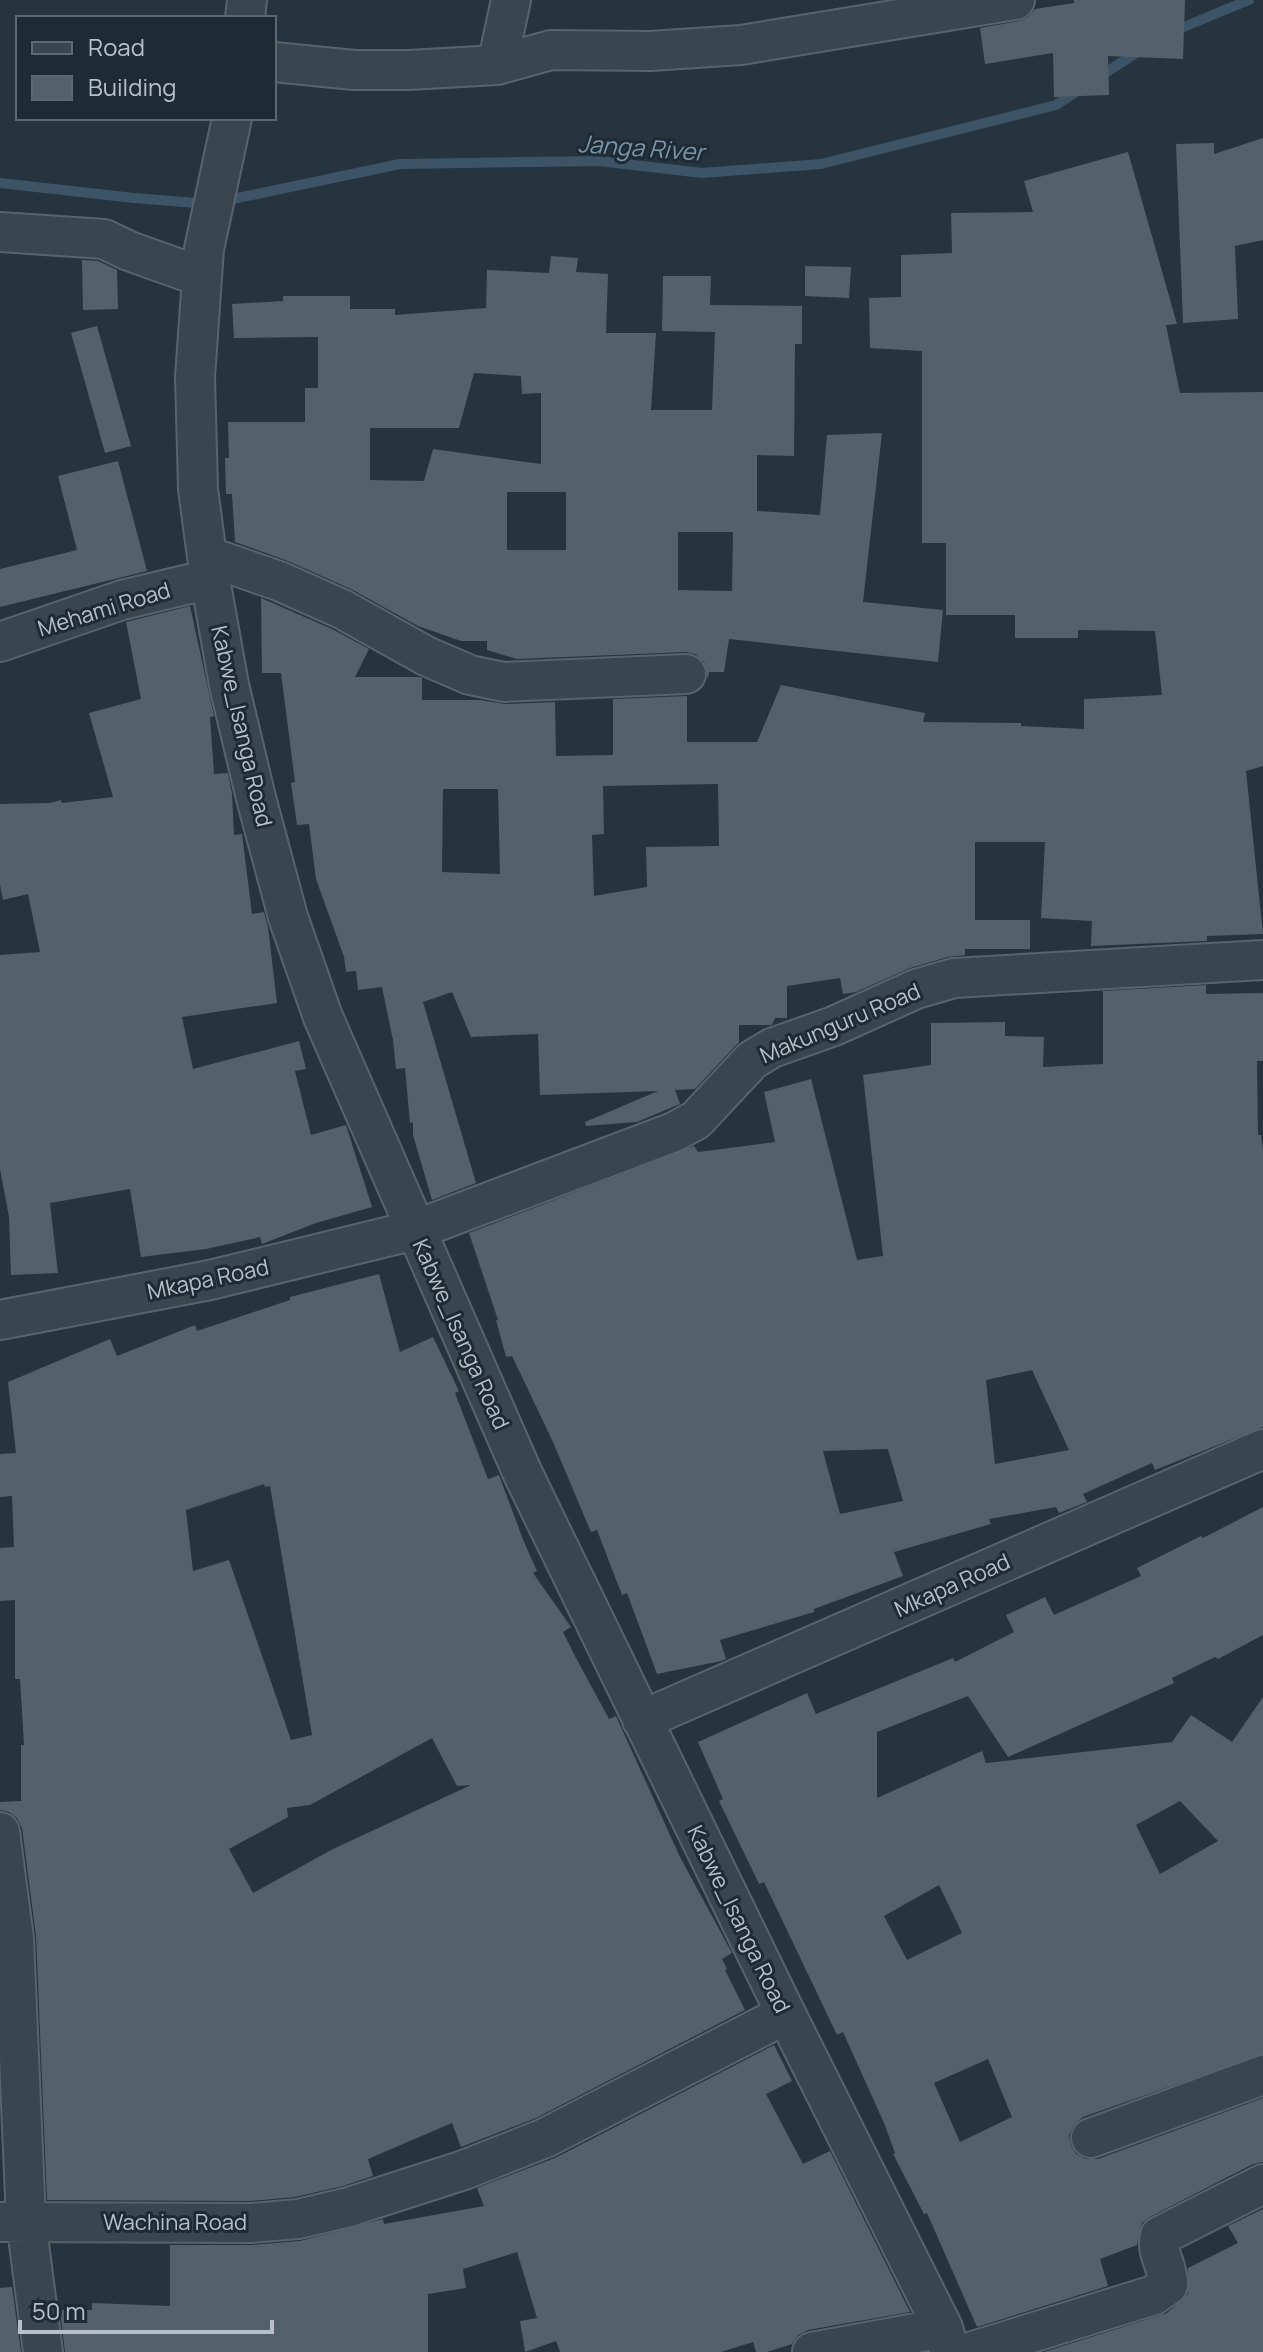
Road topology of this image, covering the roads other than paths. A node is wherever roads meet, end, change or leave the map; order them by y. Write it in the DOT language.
graph roads {
  1 [pos="511,0"];
  2 [pos="813,0"];
  3 [pos="1015,0"];
  4 [pos="801,36"];
  5 [pos="276,62"];
  6 [pos="497,65"];
  7 [pos="232,120"];
  8 [pos="0,232"];
  9 [pos="203,263"];
  10 [pos="208,567"];
  11 [pos="0,642"];
  12 [pos="686,674"];
  13 [pos="1263,960"];
  14 [pos="415,1230"];
  15 [pos="0,1320"];
  16 [pos="1263,1449"];
  17 [pos="642,1720"];
  18 [pos="0,1832"];
  19 [pos="786,2014"];
  20 [pos="1263,2075"];
  21 [pos="1091,2138"];
  22 [pos="1263,2184"];
  23 [pos="13,2222"];
  24 [pos="954,2344"];
  25 [pos="43,2352"];
  26 [pos="812,2352"];
  1 -- 6 [label="street"];
  2 -- 4 [label="street"];
  3 -- 4 [label="street"];
  4 -- 6 [label="street"];
  5 -- 6 [label="street"];
  7 -- 9 [label="street, Kabwe_Isanga Road"];
  8 -- 9 [label="street"];
  9 -- 10 [label="street, Kabwe_Isanga Road"];
  10 -- 11 [label="street, Mehami Road"];
  10 -- 12 [label="street"];
  10 -- 14 [label="street, Kabwe_Isanga Road"];
  13 -- 14 [label="street, Makunguru Road"];
  14 -- 15 [label="street, Mkapa Road"];
  14 -- 17 [label="street, Kabwe_Isanga Road"];
  16 -- 17 [label="street, Mkapa Road"];
  17 -- 19 [label="street, Kabwe_Isanga Road"];
  18 -- 23 [label="street"];
  19 -- 23 [label="street, Wachina Road"];
  19 -- 24 [label="street, Kabwe_Isanga Road"];
  20 -- 21 [label="street"];
  22 -- 24 [label="street"];
  23 -- 25 [label="street"];
  24 -- 26 [label="street"];
}
